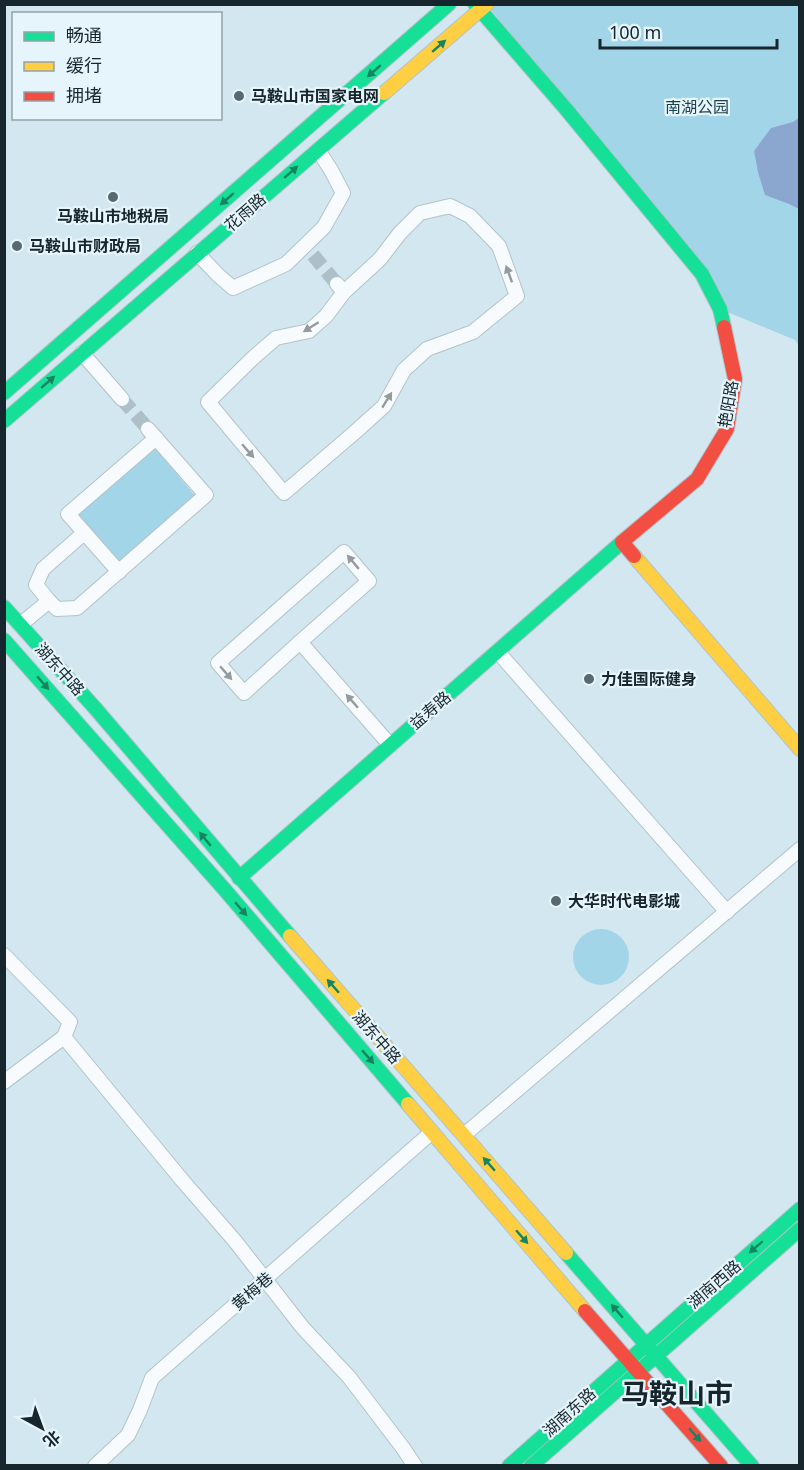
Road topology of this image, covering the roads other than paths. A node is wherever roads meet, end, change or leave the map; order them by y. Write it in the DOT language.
graph roads {
  1 [pos="449,4"];
  2 [pos="481,7"];
  3 [pos="318,150"];
  4 [pos="197,253"];
  5 [pos="341,288"];
  6 [pos="82,353"];
  7 [pos="4,393"];
  8 [pos="122,399"];
  9 [pos="4,421"];
  10 [pos="84,532"];
  11 [pos="622,542"];
  12 [pos="119,572"];
  13 [pos="49,600"];
  14 [pos="4,607"];
  15 [pos="20,625"];
  16 [pos="4,639"];
  17 [pos="300,642"];
  18 [pos="498,652"];
  19 [pos="390,745"];
  20 [pos="800,749"];
  21 [pos="800,849"];
  22 [pos="239,878"];
  23 [pos="727,912"];
  24 [pos="4,955"];
  25 [pos="64,1037"];
  26 [pos="4,1082"];
  27 [pos="432,1132"];
  28 [pos="464,1135"];
  29 [pos="800,1209"];
  30 [pos="800,1229"];
  31 [pos="265,1280"];
  32 [pos="646,1344"];
  33 [pos="656,1355"];
  34 [pos="628,1359"];
  35 [pos="638,1371"];
  36 [pos="95,1466"];
  37 [pos="415,1466"];
  38 [pos="509,1466"];
  39 [pos="531,1466"];
  40 [pos="721,1466"];
  41 [pos="752,1466"];
  1 -- 7 [label="main road, one-way"];
  3 -- 2 [label="main road, 花雨路, one-way"];
  2 -- 11 [label="main road, 艳阳路"];
  4 -- 3 [label="main road, 花雨路, one-way"];
  3 -- 4 [label="street"];
  4 -- 6 [label="main road, 花雨路"];
  5 -- 5 [label="street, one-way"];
  6 -- 8 [label="street"];
  9 -- 6 [label="main road, 花雨路, one-way"];
  10 -- 12 [label="street"];
  10 -- 12 [label="street"];
  10 -- 13 [label="street"];
  11 -- 18 [label="main road, 益寿路"];
  11 -- 20 [label="main road"];
  12 -- 13 [label="street"];
  13 -- 15 [label="street"];
  14 -- 15 [label="main road, 湖东中路"];
  15 -- 16 [label="main road"];
  22 -- 15 [label="main road, 湖东中路, one-way"];
  16 -- 27 [label="main road, 湖东中路, one-way"];
  17 -- 17 [label="street, one-way"];
  19 -- 17 [label="street, one-way"];
  18 -- 19 [label="main road, 益寿路"];
  18 -- 23 [label="street"];
  19 -- 22 [label="main road, 益寿路"];
  21 -- 23 [label="street"];
  28 -- 22 [label="main road, 湖东中路, one-way"];
  23 -- 28 [label="street"];
  24 -- 25 [label="street"];
  25 -- 26 [label="street"];
  25 -- 31 [label="street"];
  27 -- 31 [label="street, 黄梅巷"];
  27 -- 34 [label="main road, 湖东中路, one-way"];
  32 -- 28 [label="main road, 湖东中路, one-way"];
  29 -- 32 [label="main road, 湖南西路, one-way"];
  30 -- 33 [label="main road, 湖南西路"];
  31 -- 36 [label="street, 黄梅巷"];
  31 -- 37 [label="street"];
  32 -- 33 [label="main road, 湖东中路"];
  32 -- 34 [label="main road, 湖南西路"];
  33 -- 35 [label="main road, 湖南西路"];
  33 -- 41 [label="main road, 湖东中路"];
  34 -- 35 [label="main road, 湖东中路"];
  34 -- 38 [label="main road, 湖南东路"];
  35 -- 39 [label="main road, 湖南西路"];
  35 -- 40 [label="main road, 湖东中路, one-way"];
}
